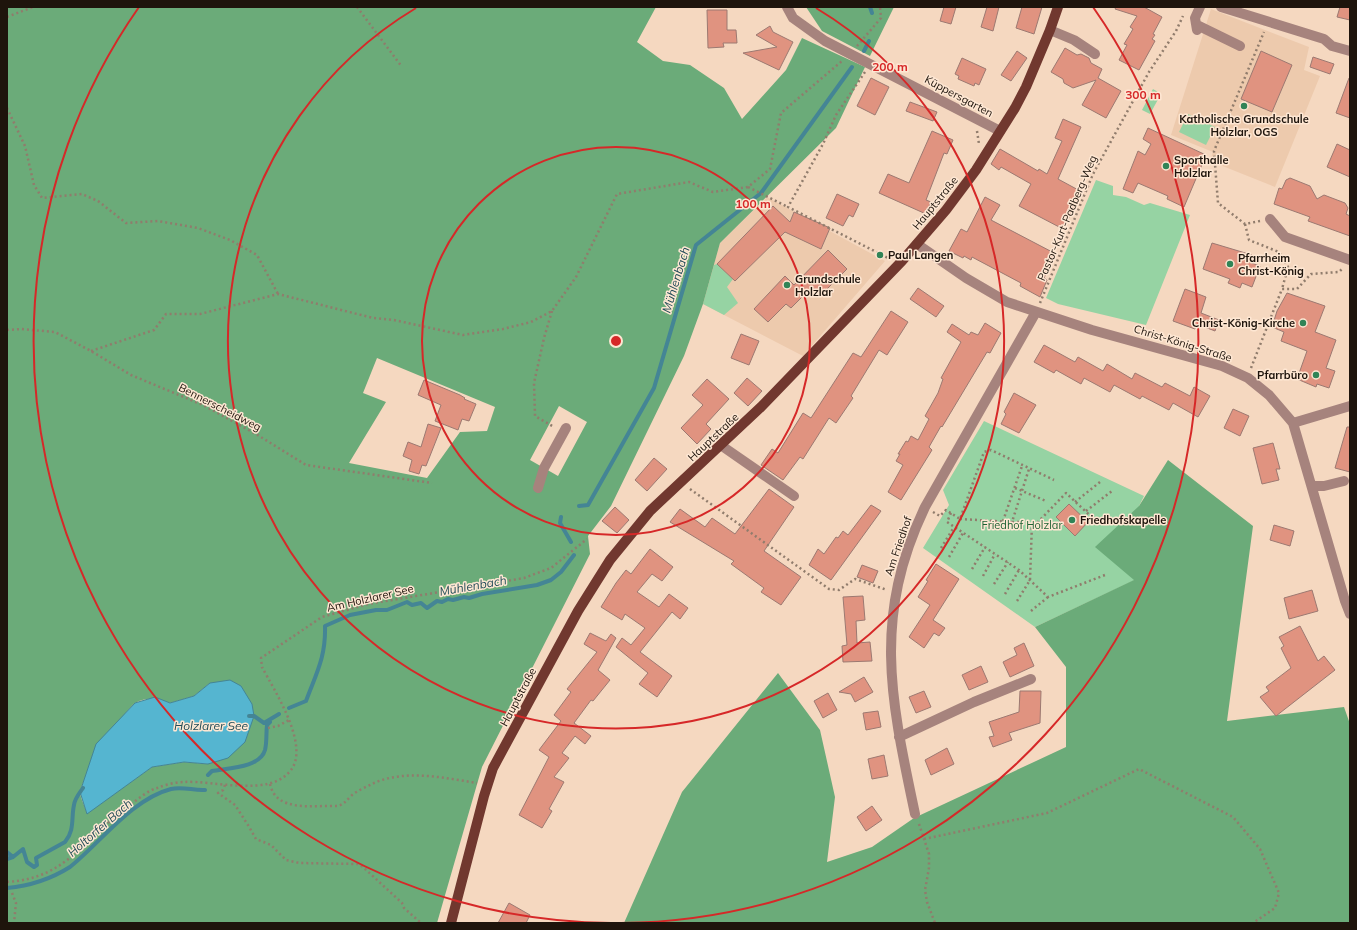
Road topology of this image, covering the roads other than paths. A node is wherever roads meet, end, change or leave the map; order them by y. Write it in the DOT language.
graph roads {
  1 [pos="787,7"];
  2 [pos="1058,7"];
  3 [pos="1200,7"];
  4 [pos="1221,7"];
  5 [pos="1050,30"];
  6 [pos="1240,46"];
  7 [pos="1350,51"];
  8 [pos="1094,54"];
  9 [pos="1000,131"];
  10 [pos="1270,219"];
  11 [pos="917,244"];
  12 [pos="1347,264"];
  13 [pos="1036,312"];
  14 [pos="1350,406"];
  15 [pos="1293,423"];
  16 [pos="564,431"];
  17 [pos="722,446"];
  18 [pos="1344,481"];
  19 [pos="1312,486"];
  20 [pos="538,488"];
  21 [pos="794,496"];
  22 [pos="1347,601"];
  23 [pos="1350,614"];
  24 [pos="1031,679"];
  25 [pos="899,737"];
  26 [pos="915,814"];
  27 [pos="451,923"];
  1 -- 9 [label="street, Küppersgarten"];
  2 -- 5 [label="main road, Hauptstraße"];
  3 -- 6 [label="street"];
  4 -- 7 [label="street"];
  5 -- 8 [label="street"];
  5 -- 9 [label="main road, Hauptstraße"];
  9 -- 11 [label="main road, Hauptstraße"];
  10 -- 12 [label="street"];
  11 -- 13 [label="street, Christ-König-Straße"];
  11 -- 17 [label="main road, Hauptstraße"];
  13 -- 15 [label="street, Christ-König-Straße"];
  13 -- 25 [label="street, Am Friedhof"];
  14 -- 15 [label="street"];
  15 -- 19 [label="street, Christ-König-Straße"];
  16 -- 20 [label="street"];
  17 -- 21 [label="street"];
  17 -- 27 [label="main road, Hauptstraße"];
  18 -- 19 [label="street"];
  19 -- 22 [label="street, Christ-König-Straße"];
  22 -- 23 [label="street, Christ-König-Straße"];
  24 -- 25 [label="street"];
  25 -- 26 [label="street, Am Friedhof"];
}
